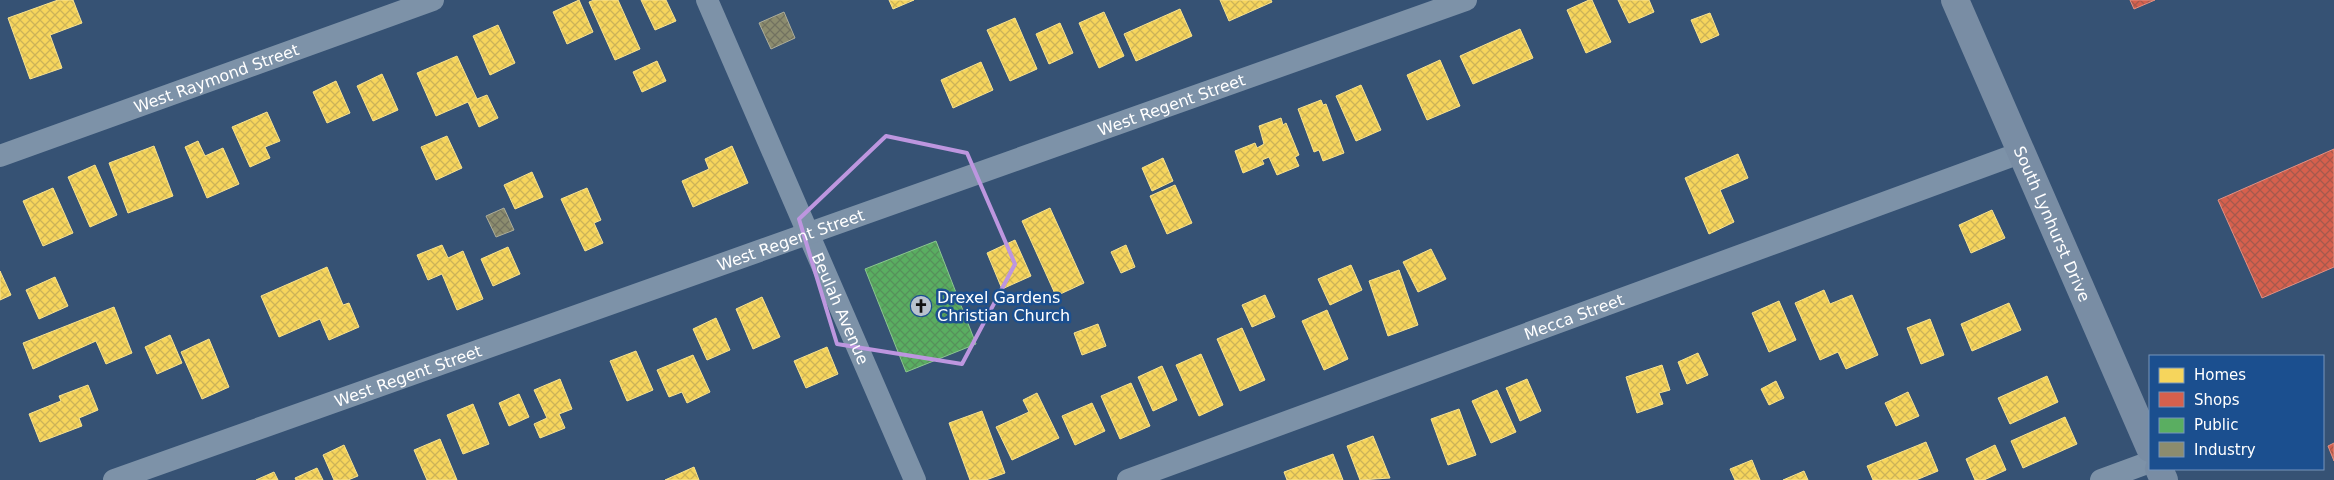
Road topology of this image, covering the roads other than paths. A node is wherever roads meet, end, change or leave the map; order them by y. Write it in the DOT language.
graph roads {
  1 [pos="433,0"];
  2 [pos="707,0"];
  3 [pos="1466,0"];
  4 [pos="1955,0"];
  5 [pos="2020,153"];
  6 [pos="0,156"];
  7 [pos="807,234"];
  8 [pos="2149,446"];
  9 [pos="2149,462"];
  10 [pos="114,480"];
  11 [pos="914,480"];
  12 [pos="1128,480"];
  13 [pos="2101,480"];
  1 -- 6 [label="street, West Raymond Street"];
  2 -- 7 [label="street, Beulah Avenue"];
  3 -- 7 [label="street, West Regent Street"];
  4 -- 5 [label="main road, South Lynhurst Drive"];
  5 -- 8 [label="main road, South Lynhurst Drive"];
  5 -- 12 [label="street, Mecca Street"];
  7 -- 10 [label="street, West Regent Street"];
  7 -- 11 [label="street, Beulah Avenue"];
  9 -- 13 [label="street"];
}
